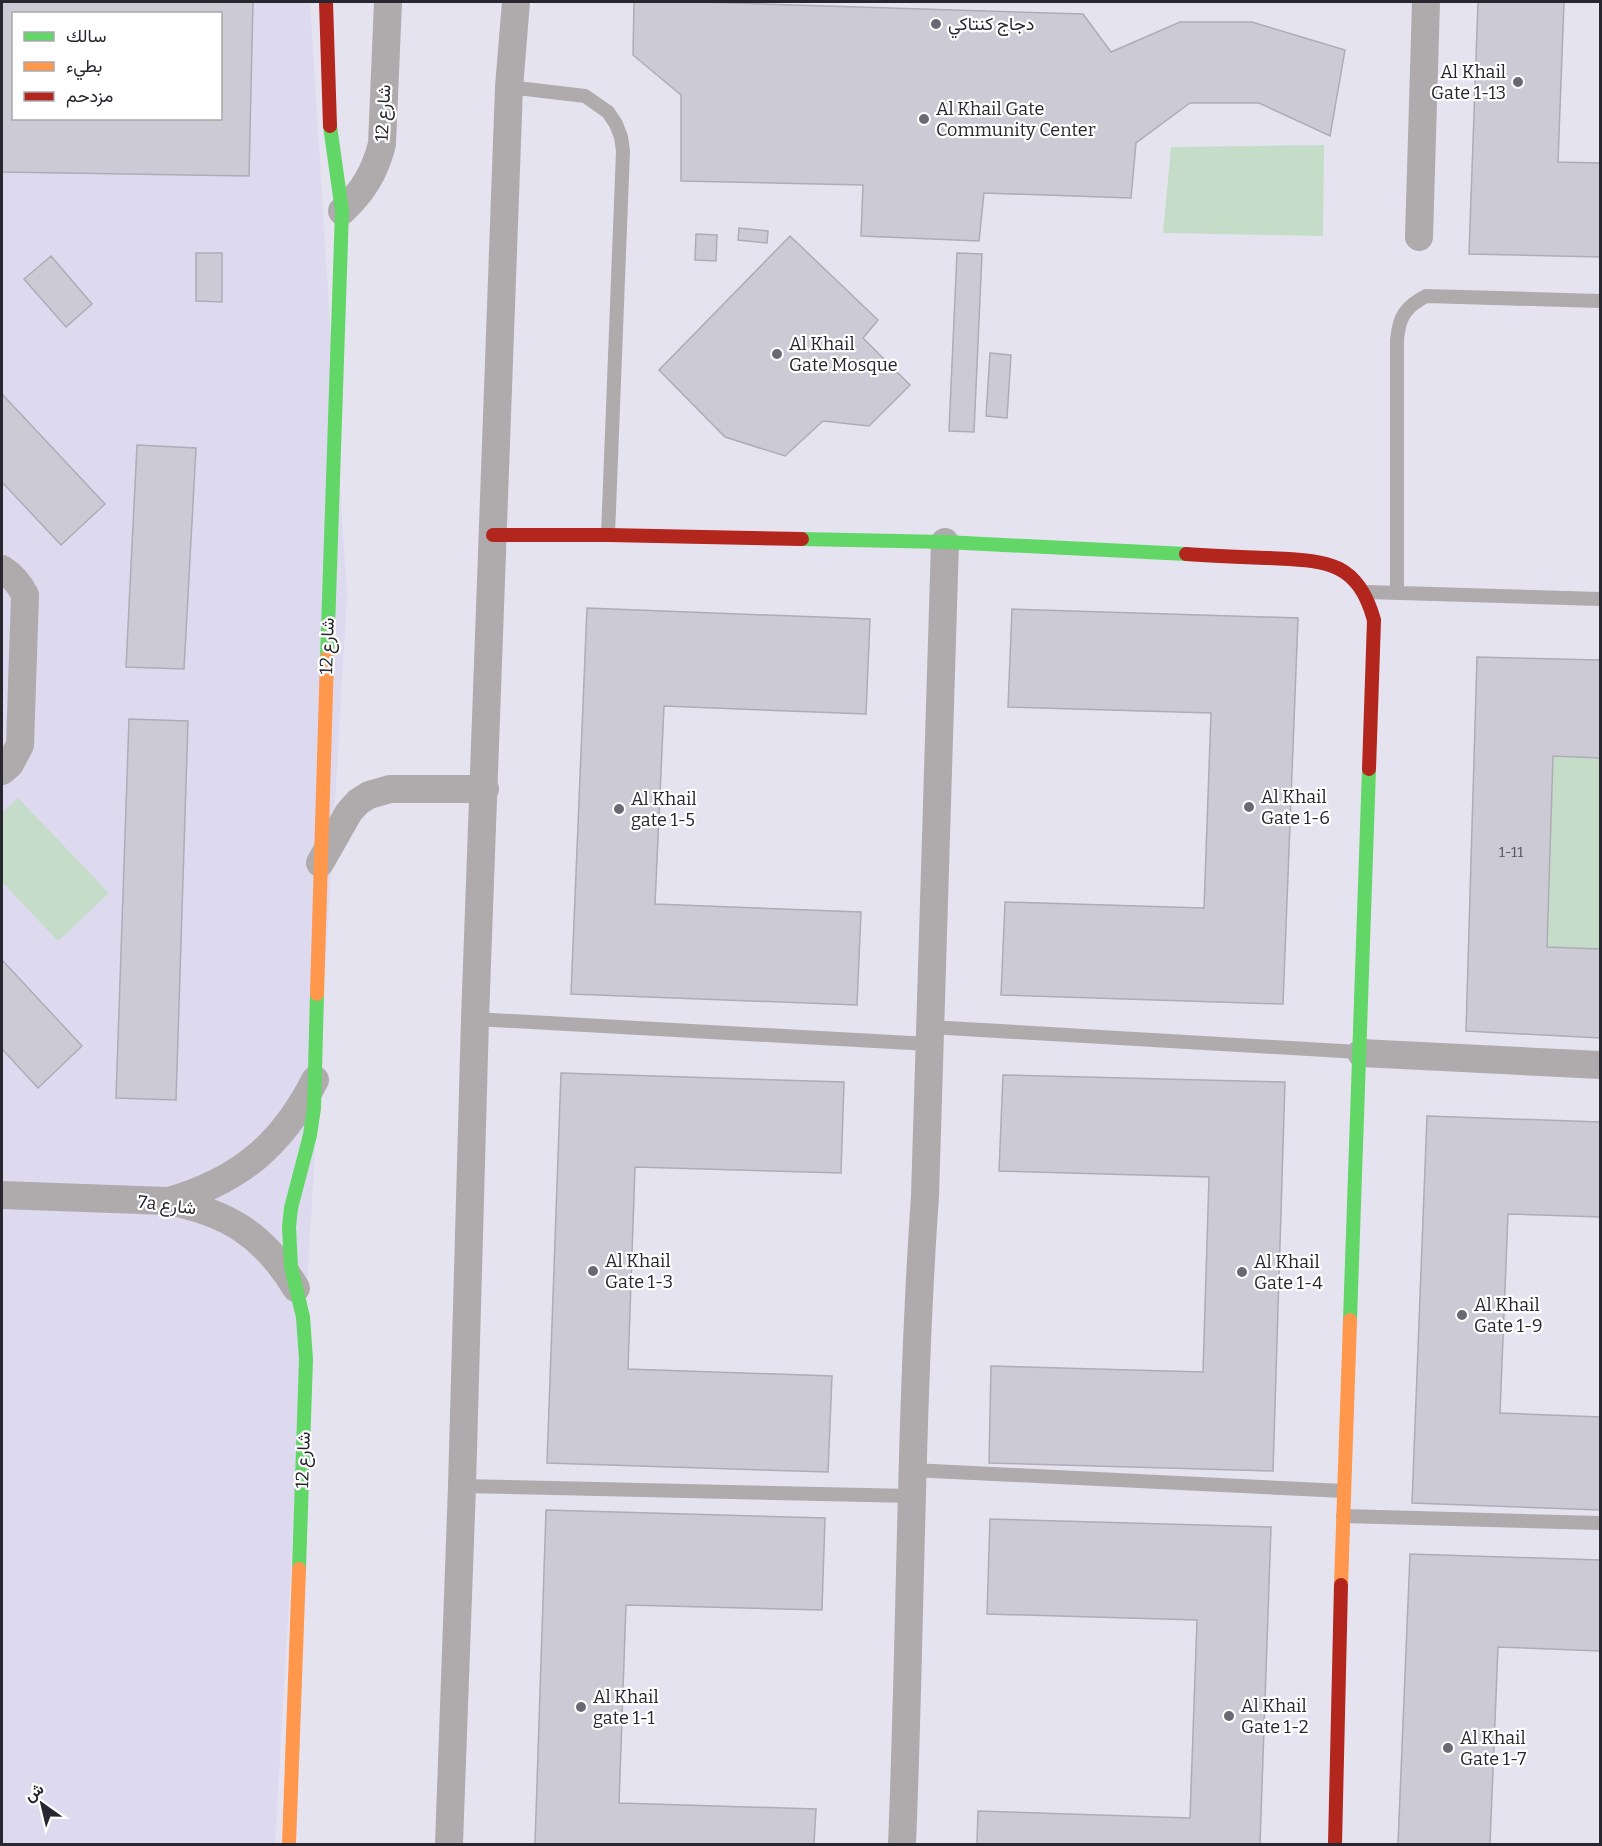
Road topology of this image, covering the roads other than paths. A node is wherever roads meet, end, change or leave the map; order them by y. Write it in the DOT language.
graph roads {
  1 [pos="326,2"];
  2 [pos="388,2"];
  3 [pos="516,2"];
  4 [pos="1426,2"];
  5 [pos="509,87"];
  6 [pos="342,211"];
  7 [pos="1419,237"];
  8 [pos="1600,301"];
  9 [pos="493,535"];
  10 [pos="608,535"];
  11 [pos="945,542"];
  12 [pos="2,568"];
  13 [pos="1364,591"];
  14 [pos="1397,593"];
  15 [pos="1600,599"];
  16 [pos="2,771"];
  17 [pos="484,789"];
  18 [pos="320,863"];
  19 [pos="475,1019"];
  20 [pos="929,1035"];
  21 [pos="1361,1053"];
  22 [pos="1600,1065"];
  23 [pos="315,1080"];
  24 [pos="2,1195"];
  25 [pos="167,1201"];
  26 [pos="298,1292"];
  27 [pos="912,1483"];
  28 [pos="462,1486"];
  29 [pos="1345,1491"];
  30 [pos="1343,1516"];
  31 [pos="1600,1523"];
  32 [pos="289,1845"];
  33 [pos="449,1845"];
  34 [pos="902,1845"];
  35 [pos="1335,1845"];
  1 -- 6 [label="street, شارع 12"];
  2 -- 6 [label="street, شارع 12"];
  3 -- 5 [label="street"];
  4 -- 7 [label="street"];
  5 -- 9 [label="street"];
  5 -- 10 [label="lane"];
  6 -- 18 [label="street, شارع 12"];
  8 -- 14 [label="lane"];
  9 -- 10 [label="street"];
  9 -- 17 [label="street"];
  10 -- 11 [label="street"];
  11 -- 13 [label="street"];
  11 -- 20 [label="street"];
  12 -- 16 [label="street"];
  13 -- 14 [label="lane"];
  13 -- 21 [label="street"];
  14 -- 15 [label="lane"];
  17 -- 18 [label="street"];
  17 -- 19 [label="street"];
  18 -- 23 [label="street, شارع 12"];
  19 -- 20 [label="lane"];
  19 -- 28 [label="street"];
  20 -- 21 [label="lane"];
  20 -- 27 [label="street"];
  21 -- 22 [label="street"];
  21 -- 29 [label="street"];
  23 -- 25 [label="street, شارع 12"];
  23 -- 26 [label="street, شارع 12"];
  24 -- 25 [label="street, 7a شارع"];
  25 -- 26 [label="street, 7a شارع"];
  26 -- 32 [label="street, شارع 12"];
  27 -- 28 [label="lane"];
  27 -- 29 [label="lane"];
  27 -- 34 [label="street"];
  28 -- 33 [label="street"];
  29 -- 30 [label="street"];
  30 -- 31 [label="lane"];
  30 -- 35 [label="street"];
}
